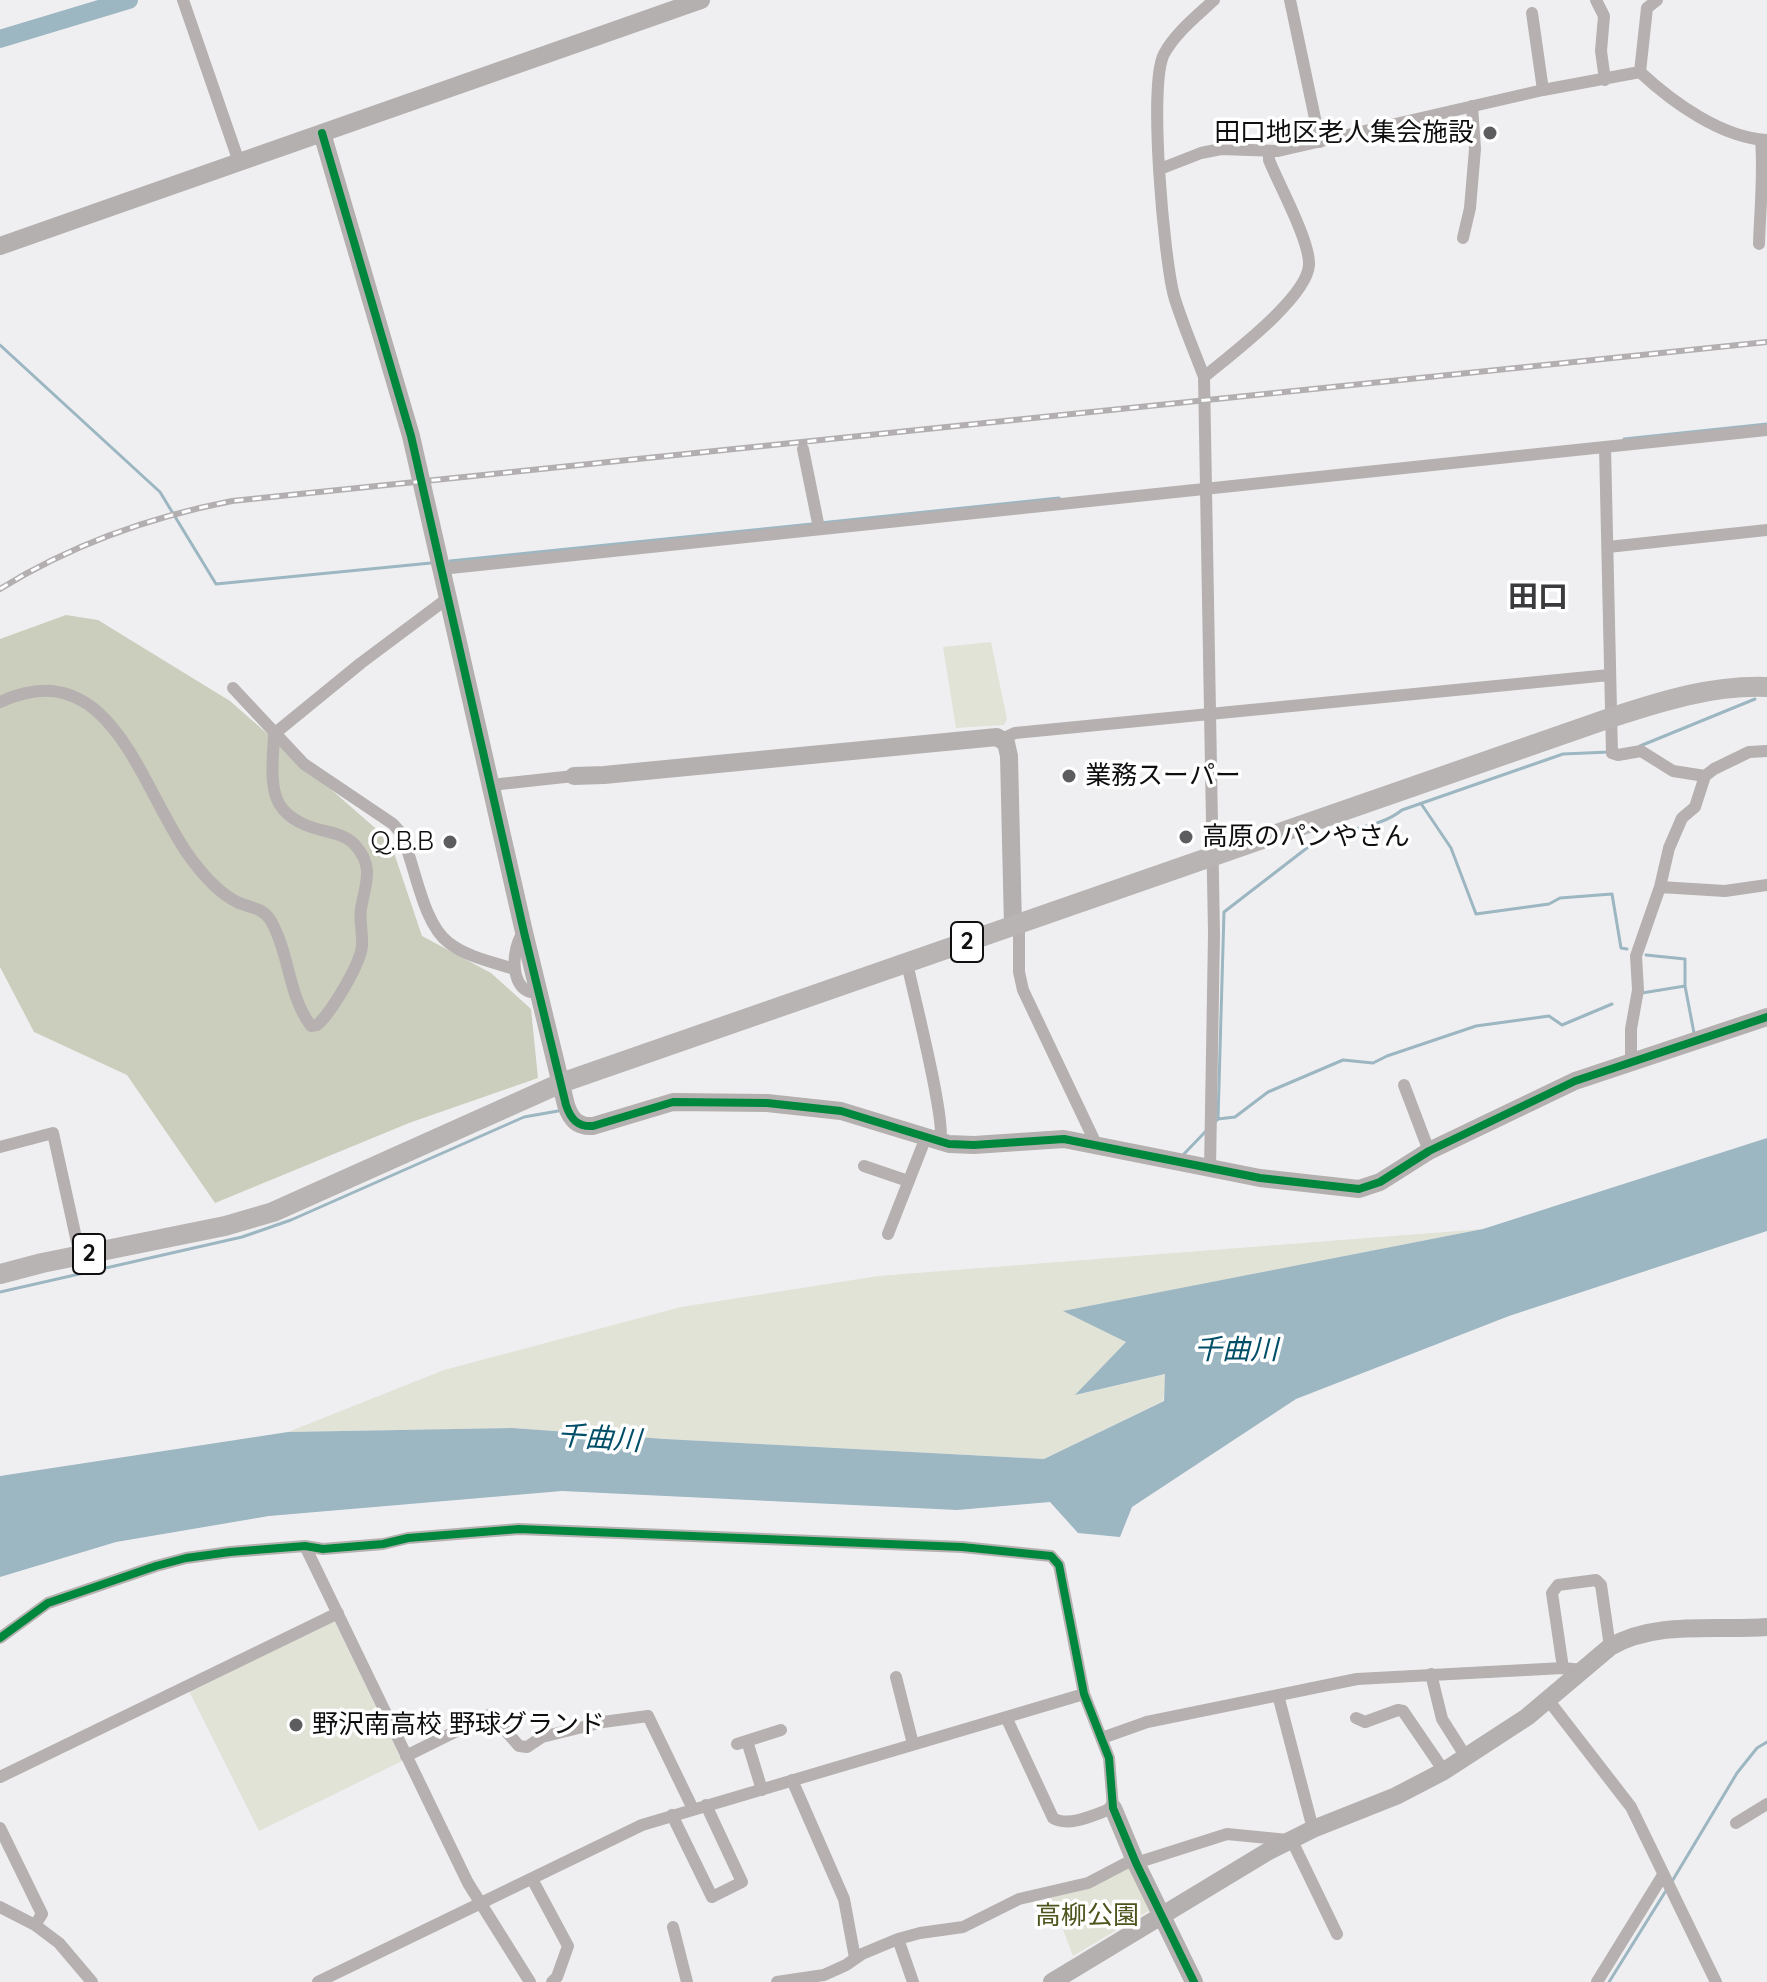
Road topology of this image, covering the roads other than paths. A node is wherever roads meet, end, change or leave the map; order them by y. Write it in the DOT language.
graph roads {
  1 [pos="183,0"];
  2 [pos="701,0"];
  3 [pos="1214,0"];
  4 [pos="1290,0"];
  5 [pos="1596,0"];
  6 [pos="1657,0"];
  7 [pos="1532,13"];
  8 [pos="1640,72"];
  9 [pos="1605,80"];
  10 [pos="1543,90"];
  11 [pos="1472,106"];
  12 [pos="322,133"];
  13 [pos="1764,140"];
  14 [pos="1320,142"];
  15 [pos="1269,151"];
  16 [pos="239,162"];
  17 [pos="1160,169"];
  18 [pos="1463,238"];
  19 [pos="1759,244"];
  20 [pos="0,246"];
  21 [pos="1204,377"];
  22 [pos="1767,430"];
  23 [pos="1605,447"];
  24 [pos="803,449"];
  25 [pos="1206,489"];
  26 [pos="819,525"];
  27 [pos="1767,530"];
  28 [pos="1608,547"];
  29 [pos="441,569"];
  30 [pos="448,598"];
  31 [pos="1609,675"];
  32 [pos="1767,687"];
  33 [pos="233,688"];
  34 [pos="0,702"];
  35 [pos="1210,714"];
  36 [pos="1610,718"];
  37 [pos="274,734"];
  38 [pos="1002,739"];
  39 [pos="1767,751"];
  40 [pos="574,776"];
  41 [pos="1705,776"];
  42 [pos="491,785"];
  43 [pos="1213,857"];
  44 [pos="1767,885"];
  45 [pos="1660,887"];
  46 [pos="1016,925"];
  47 [pos="524,932"];
  48 [pos="907,963"];
  49 [pos="514,969"];
  50 [pos="539,992"];
  51 [pos="1767,1017"];
  52 [pos="1631,1061"];
  53 [pos="561,1083"];
  54 [pos="1404,1085"];
  55 [pos="933,1140"];
  56 [pos="1097,1146"];
  57 [pos="0,1147"];
  58 [pos="1429,1151"];
  59 [pos="864,1166"];
  60 [pos="1210,1169"];
  61 [pos="908,1181"];
  62 [pos="888,1234"];
  63 [pos="80,1256"];
  64 [pos="0,1274"];
  65 [pos="305,1546"];
  66 [pos="338,1613"];
  67 [pos="1767,1627"];
  68 [pos="0,1638"];
  69 [pos="1610,1647"];
  70 [pos="1563,1668"];
  71 [pos="1583,1670"];
  72 [pos="1431,1674"];
  73 [pos="896,1677"];
  74 [pos="1084,1694"];
  75 [pos="1278,1695"];
  76 [pos="1549,1701"];
  77 [pos="1006,1717"];
  78 [pos="1356,1718"];
  79 [pos="781,1730"];
  80 [pos="1102,1738"];
  81 [pos="913,1744"];
  82 [pos="406,1756"];
  83 [pos="1466,1757"];
  84 [pos="1444,1771"];
  85 [pos="0,1777"];
  86 [pos="792,1780"];
  87 [pos="762,1790"];
  88 [pos="1767,1804"];
  89 [pos="706,1805"];
  90 [pos="1113,1808"];
  91 [pos="693,1809"];
  92 [pos="672,1815"];
  93 [pos="1736,1823"];
  94 [pos="0,1828"];
  95 [pos="1313,1829"];
  96 [pos="1288,1840"];
  97 [pos="1135,1861"];
  98 [pos="532,1879"];
  99 [pos="1667,1882"];
  100 [pos="479,1903"];
  101 [pos="0,1907"];
  102 [pos="1161,1915"];
  103 [pos="35,1925"];
  104 [pos="673,1927"];
  105 [pos="1337,1934"];
  106 [pos="898,1939"];
  107 [pos="855,1958"];
  108 [pos="92,1982"];
  109 [pos="318,1982"];
  110 [pos="530,1982"];
  111 [pos="552,1982"];
  112 [pos="687,1982"];
  113 [pos="777,1982"];
  114 [pos="913,1982"];
  115 [pos="1052,1982"];
  116 [pos="1194,1982"];
  117 [pos="1597,1982"];
  118 [pos="1716,1982"];
  1 -- 16 [label="street"];
  2 -- 12 [label="street"];
  3 -- 17 [label="street"];
  4 -- 14 [label="street"];
  5 -- 9 [label="street"];
  6 -- 8 [label="street"];
  7 -- 10 [label="street"];
  8 -- 9 [label="street"];
  8 -- 13 [label="street"];
  9 -- 10 [label="street"];
  10 -- 11 [label="street"];
  11 -- 14 [label="street"];
  11 -- 18 [label="street"];
  12 -- 16 [label="street"];
  12 -- 29 [label="street"];
  13 -- 19 [label="street"];
  14 -- 15 [label="street"];
  15 -- 17 [label="street"];
  15 -- 21 [label="street"];
  16 -- 20 [label="street"];
  17 -- 21 [label="street"];
  21 -- 25 [label="street"];
  22 -- 23 [label="street"];
  23 -- 25 [label="street"];
  23 -- 28 [label="street"];
  24 -- 26 [label="street"];
  25 -- 26 [label="street"];
  25 -- 35 [label="street"];
  26 -- 29 [label="street"];
  27 -- 28 [label="street"];
  28 -- 31 [label="street"];
  29 -- 30 [label="street"];
  30 -- 37 [label="street"];
  30 -- 42 [label="street"];
  31 -- 35 [label="street"];
  31 -- 36 [label="street"];
  32 -- 36 [label="main road, 2"];
  33 -- 37 [label="street"];
  34 -- 37 [label="street"];
  35 -- 38 [label="street"];
  35 -- 43 [label="street"];
  36 -- 41 [label="street"];
  36 -- 43 [label="main road, 2"];
  37 -- 49 [label="street"];
  38 -- 40 [label="street"];
  38 -- 46 [label="street"];
  39 -- 41 [label="street"];
  40 -- 42 [label="street"];
  41 -- 45 [label="street"];
  42 -- 47 [label="street"];
  43 -- 46 [label="main road, 2"];
  43 -- 60 [label="street"];
  44 -- 45 [label="street"];
  45 -- 52 [label="street"];
  46 -- 48 [label="main road, 2"];
  46 -- 56 [label="street"];
  47 -- 49 [label="street"];
  47 -- 50 [label="street"];
  48 -- 53 [label="main road, 2"];
  48 -- 55 [label="street"];
  49 -- 50 [label="street"];
  50 -- 53 [label="street"];
  51 -- 52 [label="street"];
  52 -- 58 [label="street"];
  53 -- 55 [label="street"];
  53 -- 63 [label="main road, 2"];
  54 -- 58 [label="street"];
  55 -- 56 [label="street"];
  55 -- 61 [label="street"];
  56 -- 60 [label="street"];
  57 -- 63 [label="street"];
  58 -- 60 [label="street"];
  59 -- 61 [label="street"];
  61 -- 62 [label="street"];
  63 -- 64 [label="main road, 2"];
  65 -- 66 [label="street"];
  65 -- 68 [label="street"];
  65 -- 74 [label="street"];
  66 -- 82 [label="street"];
  66 -- 85 [label="street"];
  67 -- 69 [label="street"];
  69 -- 70 [label="street"];
  69 -- 71 [label="street"];
  70 -- 71 [label="street"];
  70 -- 72 [label="street"];
  71 -- 76 [label="street"];
  72 -- 75 [label="street"];
  72 -- 83 [label="street"];
  73 -- 81 [label="street"];
  74 -- 77 [label="street"];
  74 -- 80 [label="street"];
  75 -- 80 [label="street"];
  75 -- 95 [label="street"];
  76 -- 83 [label="street"];
  76 -- 99 [label="street"];
  77 -- 81 [label="street"];
  77 -- 90 [label="street"];
  78 -- 84 [label="street"];
  79 -- 87 [label="street"];
  80 -- 90 [label="street"];
  81 -- 86 [label="street"];
  82 -- 91 [label="street"];
  82 -- 100 [label="street"];
  83 -- 84 [label="street"];
  84 -- 95 [label="street"];
  86 -- 87 [label="street"];
  86 -- 107 [label="street"];
  87 -- 89 [label="street"];
  88 -- 93 [label="street"];
  89 -- 91 [label="street"];
  89 -- 92 [label="street"];
  90 -- 97 [label="street"];
  91 -- 92 [label="street"];
  92 -- 98 [label="street"];
  94 -- 103 [label="street"];
  95 -- 96 [label="street"];
  96 -- 97 [label="street"];
  96 -- 102 [label="street"];
  96 -- 105 [label="street"];
  97 -- 102 [label="street"];
  97 -- 106 [label="street"];
  98 -- 100 [label="street"];
  98 -- 111 [label="street"];
  99 -- 117 [label="street"];
  99 -- 118 [label="street"];
  100 -- 109 [label="street"];
  100 -- 110 [label="street"];
  101 -- 103 [label="street"];
  102 -- 115 [label="street"];
  102 -- 116 [label="street"];
  103 -- 108 [label="street"];
  104 -- 112 [label="street"];
  106 -- 107 [label="street"];
  106 -- 114 [label="street"];
  107 -- 113 [label="street"];
}
